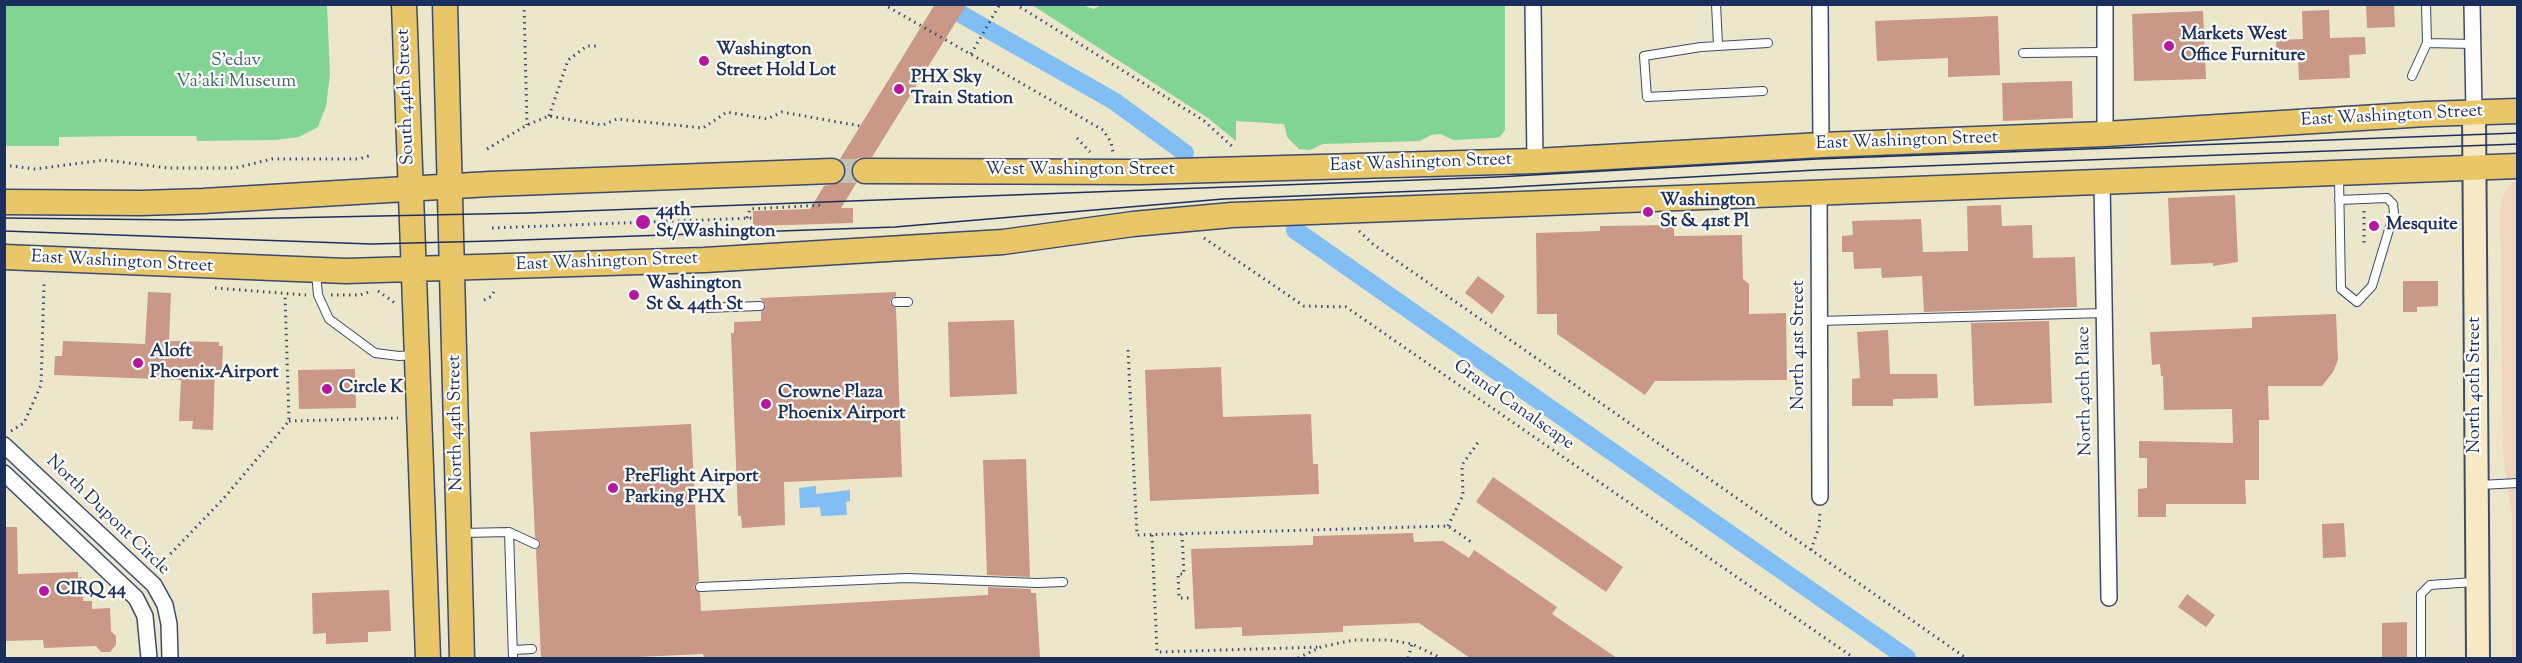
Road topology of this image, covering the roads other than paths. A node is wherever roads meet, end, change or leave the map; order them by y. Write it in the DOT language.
graph roads {
  1 [pos="404,4"];
  2 [pos="445,4"];
  3 [pos="1533,4"];
  4 [pos="1716,4"];
  5 [pos="1820,4"];
  6 [pos="2105,4"];
  7 [pos="2426,4"];
  8 [pos="2472,4"];
  9 [pos="1768,43"];
  10 [pos="2427,43"];
  11 [pos="2473,44"];
  12 [pos="1718,45"];
  13 [pos="2104,52"];
  14 [pos="2023,53"];
  15 [pos="2412,76"];
  16 [pos="1763,92"];
  17 [pos="2517,111"];
  18 [pos="2474,112"];
  19 [pos="2105,134"];
  20 [pos="1821,145"];
  21 [pos="1535,160"];
  22 [pos="2517,166"];
  23 [pos="2473,167"];
  24 [pos="1296,169"];
  25 [pos="832,171"];
  26 [pos="865,171"];
  27 [pos="2339,173"];
  28 [pos="2102,182"];
  29 [pos="450,187"];
  30 [pos="410,189"];
  31 [pos="1819,192"];
  32 [pos="2339,200"];
  33 [pos="4,202"];
  34 [pos="4,257"];
  35 [pos="453,268"];
  36 [pos="413,269"];
  37 [pos="316,270"];
  38 [pos="896,302"];
  39 [pos="908,302"];
  40 [pos="760,306"];
  41 [pos="705,308"];
  42 [pos="2104,313"];
  43 [pos="1819,321"];
  44 [pos="417,355"];
  45 [pos="6,439"];
  46 [pos="4,473"];
  47 [pos="2517,483"];
  48 [pos="2477,485"];
  49 [pos="1820,497"];
  50 [pos="509,532"];
  51 [pos="460,533"];
  52 [pos="535,544"];
  53 [pos="1064,582"];
  54 [pos="2478,582"];
  55 [pos="700,587"];
  56 [pos="2109,598"];
  57 [pos="532,649"];
  58 [pos="513,654"];
  59 [pos="148,658"];
  60 [pos="170,658"];
  61 [pos="428,658"];
  62 [pos="462,658"];
  63 [pos="2421,658"];
  64 [pos="2478,658"];
  1 -- 30 [label="main road, South 44th Street"];
  2 -- 29 [label="main road"];
  3 -- 21 [label="street"];
  4 -- 12 [label="lane"];
  5 -- 20 [label="street"];
  6 -- 13 [label="street"];
  7 -- 10 [label="lane"];
  8 -- 11 [label="street"];
  9 -- 12 [label="lane"];
  10 -- 11 [label="lane"];
  10 -- 15 [label="lane"];
  11 -- 18 [label="street"];
  12 -- 16 [label="lane"];
  13 -- 14 [label="lane"];
  13 -- 19 [label="street"];
  17 -- 18 [label="main road, East Washington Street"];
  18 -- 19 [label="main road, East Washington Street"];
  18 -- 23 [label="main road, North 40th Street"];
  19 -- 20 [label="main road, East Washington Street"];
  20 -- 21 [label="main road, East Washington Street"];
  21 -- 24 [label="main road, East Washington Street"];
  22 -- 23 [label="main road"];
  23 -- 27 [label="main road"];
  23 -- 48 [label="main road, North 40th Street"];
  24 -- 26 [label="main road, West Washington Street"];
  25 -- 29 [label="main road"];
  27 -- 28 [label="main road"];
  27 -- 32 [label="lane"];
  28 -- 31 [label="main road"];
  28 -- 42 [label="street, North 40th Place"];
  29 -- 30 [label="main road"];
  29 -- 35 [label="main road, North 44th Street"];
  30 -- 33 [label="main road"];
  30 -- 36 [label="main road, North 44th Street"];
  31 -- 35 [label="main road, East Washington Street"];
  31 -- 43 [label="street, North 41st Street"];
  32 -- 32 [label="lane"];
  34 -- 37 [label="main road, East Washington Street"];
  35 -- 36 [label="main road, East Washington Street"];
  35 -- 51 [label="main road, North 44th Street"];
  36 -- 37 [label="main road, East Washington Street"];
  36 -- 44 [label="main road, North 44th Street"];
  37 -- 44 [label="lane"];
  38 -- 39 [label="lane"];
  40 -- 41 [label="lane"];
  42 -- 43 [label="lane"];
  42 -- 56 [label="street, North 40th Place"];
  43 -- 49 [label="street, North 41st Street"];
  44 -- 61 [label="main road, North 44th Street"];
  45 -- 60 [label="street, North Dupont Circle"];
  46 -- 59 [label="street"];
  47 -- 48 [label="lane"];
  48 -- 54 [label="main road, North 40th Street"];
  50 -- 51 [label="lane"];
  50 -- 52 [label="lane"];
  50 -- 58 [label="lane"];
  51 -- 62 [label="main road, North 44th Street"];
  53 -- 55 [label="lane"];
  54 -- 63 [label="lane"];
  54 -- 64 [label="main road, North 40th Street"];
  57 -- 58 [label="lane"];
}
